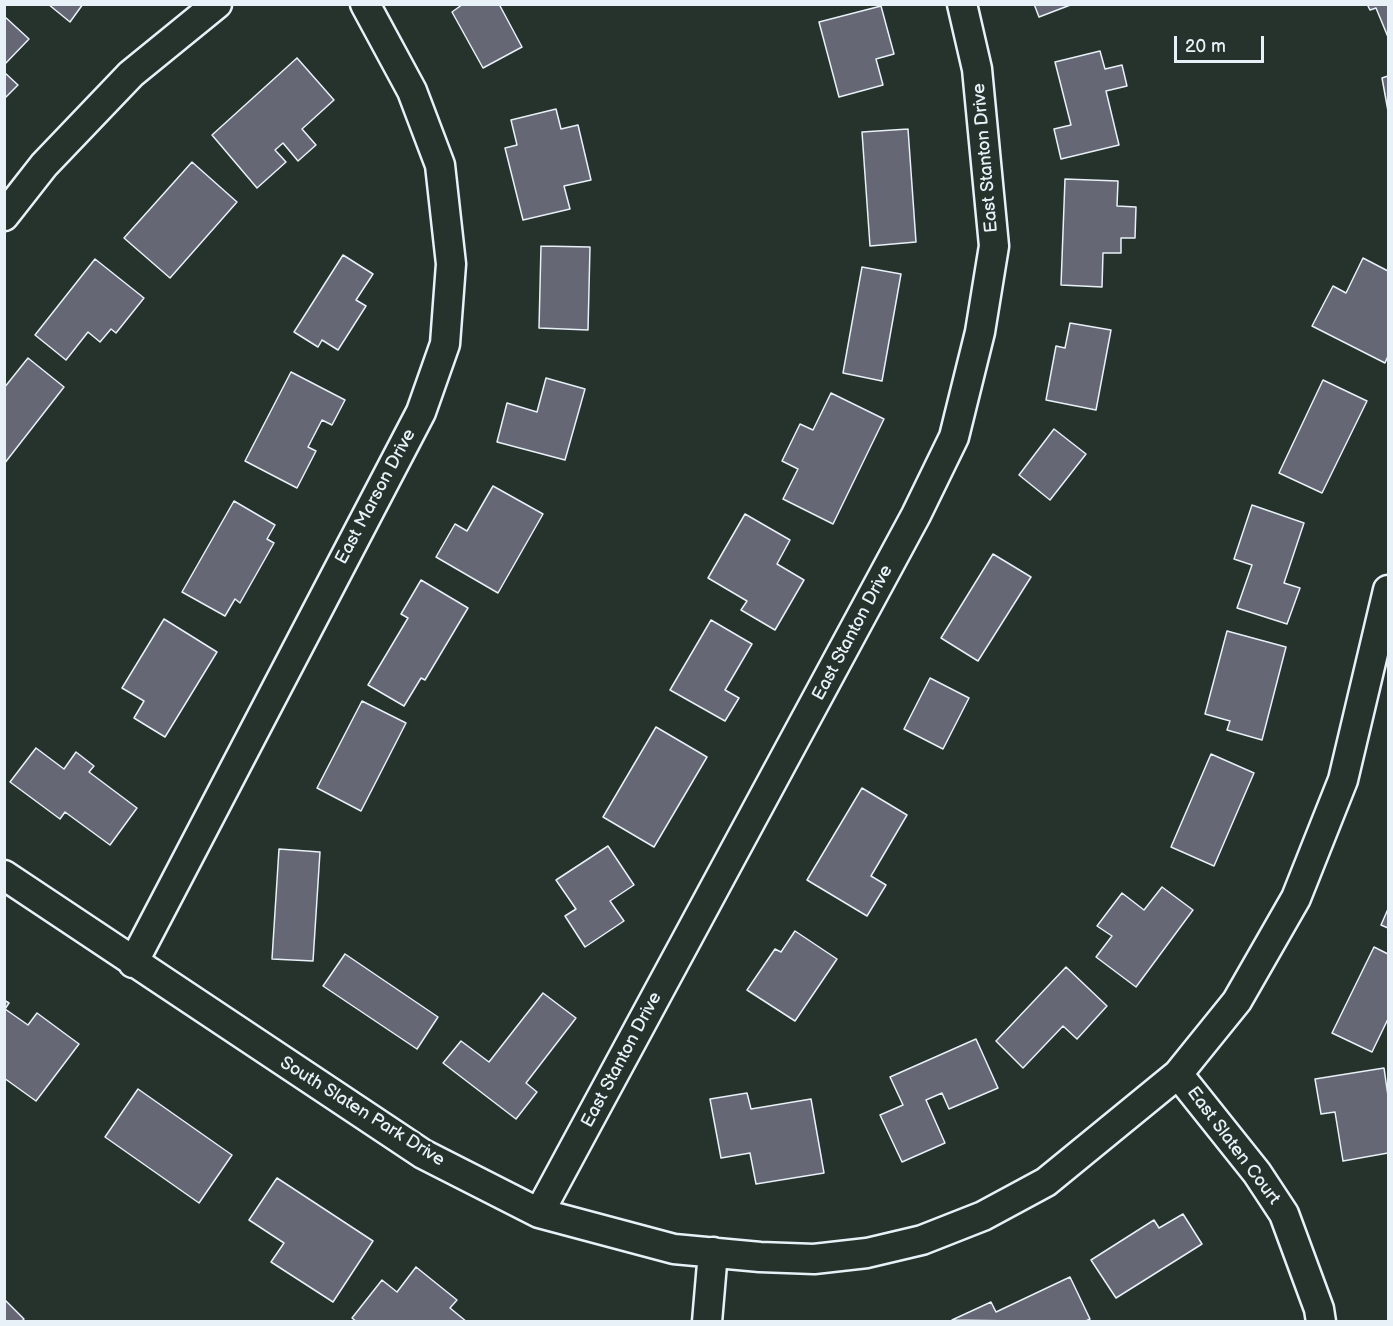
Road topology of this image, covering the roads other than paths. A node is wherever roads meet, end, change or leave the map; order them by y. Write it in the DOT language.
graph roads {
  1 [pos="217,4"];
  2 [pos="365,4"];
  3 [pos="962,4"];
  4 [pos="4,216"];
  5 [pos="1389,590"];
  6 [pos="4,875"];
  7 [pos="133,963"];
  8 [pos="1178,1074"];
  9 [pos="539,1213"];
  10 [pos="713,1252"];
  11 [pos="706,1322"];
  12 [pos="1321,1322"];
  1 -- 4 [label="street"];
  2 -- 7 [label="street, East Marson Drive"];
  3 -- 9 [label="street, East Stanton Drive"];
  5 -- 8 [label="street, South Slaten Park Drive"];
  6 -- 7 [label="street, South Slaten Park Drive"];
  7 -- 9 [label="street, South Slaten Park Drive"];
  8 -- 10 [label="street, South Slaten Park Drive"];
  8 -- 12 [label="street, East Slaten Court"];
  9 -- 10 [label="street, South Slaten Park Drive"];
  10 -- 11 [label="street"];
}
